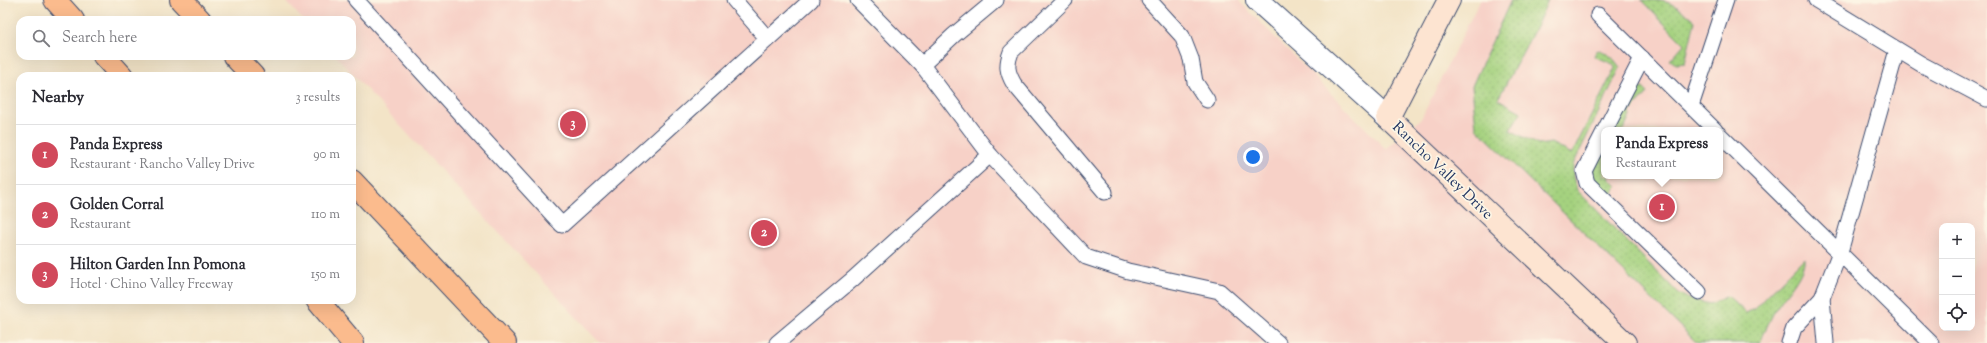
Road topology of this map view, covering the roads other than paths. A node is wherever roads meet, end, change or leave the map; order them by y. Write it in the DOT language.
graph roads {
  1 [pos="55,0"];
  2 [pos="181,0"];
  3 [pos="356,0"];
  4 [pos="734,0"];
  5 [pos="811,0"];
  6 [pos="858,0"];
  7 [pos="996,0"];
  8 [pos="1065,0"];
  9 [pos="1149,0"];
  10 [pos="1257,0"];
  11 [pos="1449,0"];
  12 [pos="1726,0"];
  13 [pos="1816,0"];
  14 [pos="1598,15"];
  15 [pos="69,16"];
  16 [pos="195,16"];
  17 [pos="767,38"];
  18 [pos="1896,50"];
  19 [pos="1642,58"];
  20 [pos="108,60"];
  21 [pos="234,60"];
  22 [pos="238,60"];
  23 [pos="922,65"];
  24 [pos="118,72"];
  25 [pos="244,72"];
  26 [pos="249,72"];
  27 [pos="1987,99"];
  28 [pos="1207,100"];
  29 [pos="1691,106"];
  30 [pos="1388,118"];
  31 [pos="1607,127"];
  32 [pos="1712,127"];
  33 [pos="1723,137"];
  34 [pos="1601,139"];
  35 [pos="990,155"];
  36 [pos="356,185"];
  37 [pos="1105,192"];
  38 [pos="356,198"];
  39 [pos="1840,252"];
  40 [pos="1699,292"];
  41 [pos="1822,298"];
  42 [pos="309,304"];
  43 [pos="320,304"];
  44 [pos="335,343"];
  45 [pos="353,343"];
  46 [pos="485,343"];
  47 [pos="505,343"];
  48 [pos="777,343"];
  49 [pos="1278,343"];
  50 [pos="1625,343"];
  51 [pos="1788,343"];
  52 [pos="1826,343"];
  53 [pos="1931,343"];
  1 -- 15 [label="highway"];
  2 -- 16 [label="highway"];
  3 -- 17 [label="lane"];
  4 -- 17 [label="lane"];
  5 -- 17 [label="lane"];
  6 -- 23 [label="lane"];
  7 -- 23 [label="lane"];
  8 -- 37 [label="lane"];
  9 -- 28 [label="lane"];
  10 -- 30 [label="street, Rancho Valley Drive"];
  11 -- 30 [label="street"];
  12 -- 29 [label="lane"];
  13 -- 18 [label="lane"];
  14 -- 19 [label="lane"];
  18 -- 27 [label="lane"];
  18 -- 39 [label="lane"];
  19 -- 29 [label="lane"];
  19 -- 31 [label="lane"];
  20 -- 24 [label="highway"];
  21 -- 25 [label="highway"];
  22 -- 26 [label="highway"];
  23 -- 35 [label="lane"];
  29 -- 32 [label="lane"];
  30 -- 50 [label="street, Rancho Valley Drive"];
  33 -- 39 [label="lane"];
  34 -- 40 [label="lane"];
  35 -- 48 [label="lane"];
  35 -- 49 [label="lane"];
  36 -- 47 [label="highway"];
  38 -- 46 [label="highway"];
  39 -- 41 [label="lane"];
  39 -- 53 [label="lane"];
  41 -- 51 [label="lane"];
  41 -- 52 [label="lane"];
  42 -- 44 [label="highway"];
  43 -- 45 [label="highway"];
}
